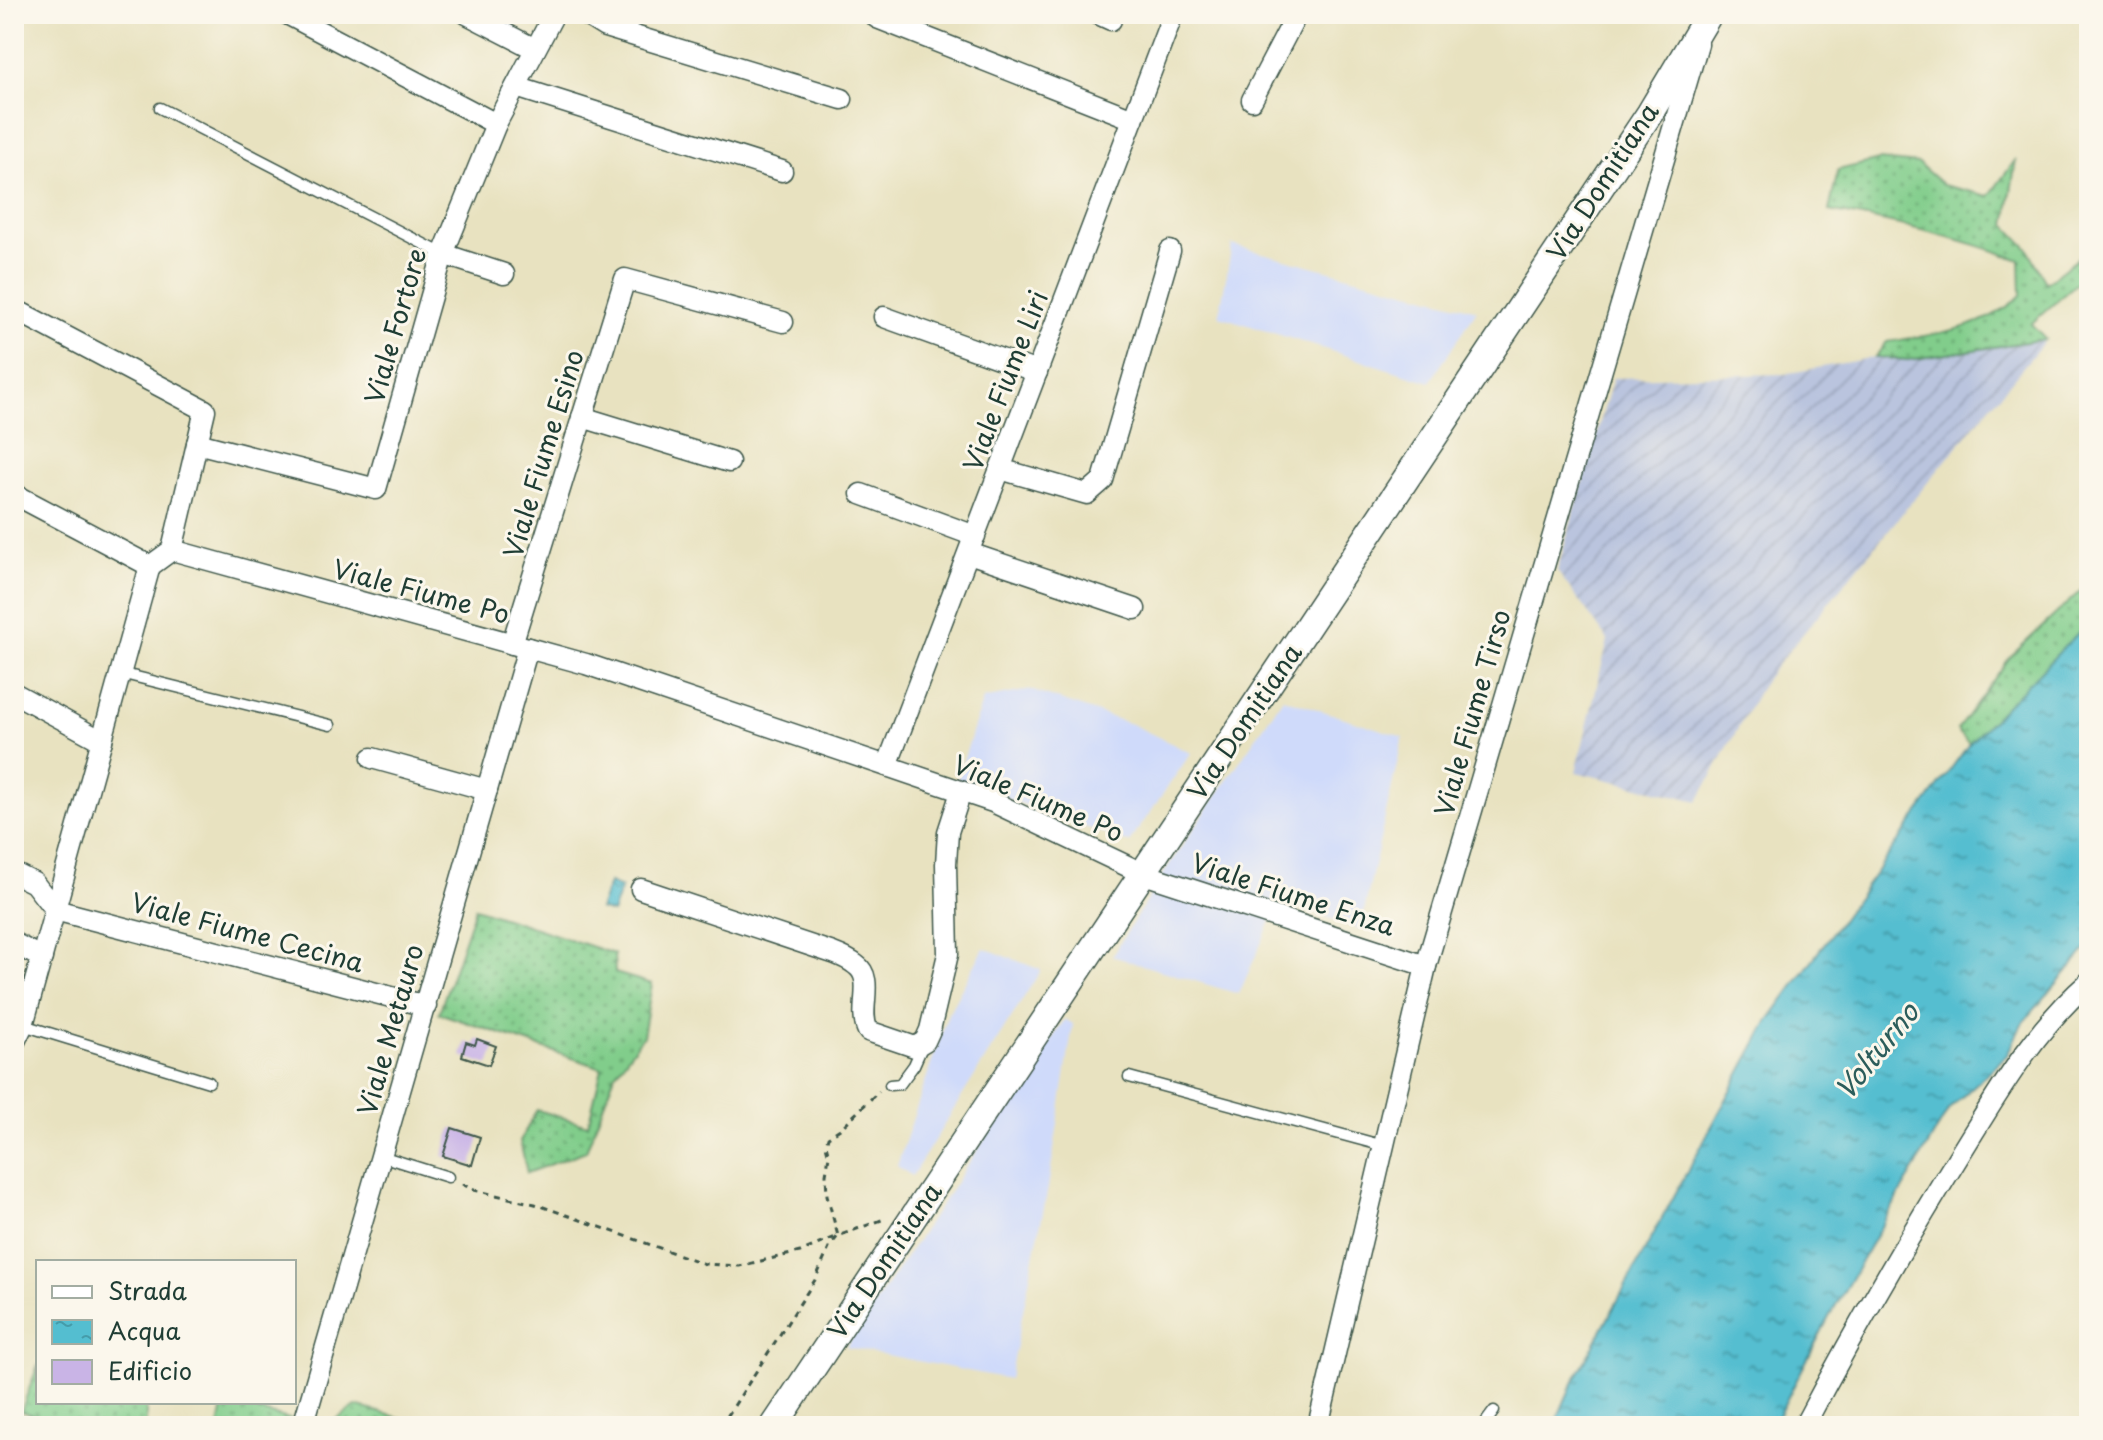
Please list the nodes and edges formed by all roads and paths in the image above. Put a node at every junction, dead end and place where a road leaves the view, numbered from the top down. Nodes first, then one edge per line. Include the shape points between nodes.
1 (287, 14) edge
2 (467, 14) edge
3 (554, 14) edge
4 (584, 14) edge
5 (1173, 14) edge
6 (1297, 14) edge
7 (877, 18) dead end
8 (1707, 18) edge
9 (535, 49) junction
10 (516, 87) junction
11 (842, 99) dead end
12 (1252, 100) dead end
13 (160, 108) dead end
14 (1133, 119) junction
15 (496, 124) junction
16 (782, 171) dead end
17 (1170, 251) dead end
18 (443, 254) junction
19 (504, 274) dead end
20 (14, 309) edge
21 (884, 317) dead end
22 (783, 322) dead end
23 (1037, 372) junction
24 (582, 417) junction
25 (197, 443) junction
26 (729, 462) dead end
27 (1000, 469) junction
28 (14, 494) edge
29 (861, 494) dead end
30 (972, 544) junction
31 (172, 550) junction
32 (150, 566) junction
33 (1135, 609) dead end
34 (520, 646) junction
35 (120, 673) junction
36 (14, 693) edge
37 (330, 725) dead end
38 (102, 741) junction
39 (372, 758) dead end
40 (887, 766) junction
41 (487, 790) junction
42 (961, 792) junction
43 (14, 873) edge
44 (1144, 874) junction
45 (641, 889) dead end
46 (55, 910) junction
47 (14, 943) edge
48 (42, 958) junction
49 (1426, 966) junction
50 (2089, 982) edge
51 (426, 1006) junction
52 (18, 1034) edge
53 (925, 1041) junction
54 (1129, 1077) dead end
55 (209, 1082) dead end
56 (890, 1085) joint
57 (1384, 1146) junction
58 (381, 1156) junction
59 (448, 1177) joint
60 (916, 1215) junction
61 (838, 1236) junction
62 (1494, 1411) dead end
63 (303, 1426) edge
64 (721, 1426) edge
65 (774, 1426) edge
66 (1318, 1426) edge
67 (1483, 1426) edge
68 (1804, 1426) edge

1 - 15 street
2 - 9 street
3 - 9 street, Viale Fortore
4 - 11 street via 605,27
5 - 14 street, Viale Fiume Liri
6 - 12 street
7 - 14 street
8 - 44 street, Via Domitiana via 1650,113
8 - 49 street, Viale Fiume Tirso
9 - 10 street, Viale Fortore
10 - 15 street, Viale Fortore
10 - 16 street
13 - 18 lane
14 - 23 street, Viale Fiume Liri
15 - 18 street, Viale Fortore
17 - 27 street via 1103,480 1087,494
18 - 19 street
18 - 25 street, Viale Fortore via 376,489
20 - 25 street via 205,410
21 - 23 street
22 - 24 street, Viale Fiume Esino via 625,279
23 - 27 street, Viale Fiume Liri
24 - 26 street
24 - 34 street, Viale Fiume Esino
25 - 31 street
27 - 30 street, Viale Fiume Liri
28 - 32 street
29 - 30 street
30 - 33 street
30 - 40 street, Viale Fiume Liri
31 - 32 street
31 - 34 street, Viale Fiume Po
32 - 35 street
34 - 40 street, Viale Fiume Po
34 - 41 street, Viale Metauro
35 - 37 lane
35 - 38 street
36 - 38 street
38 - 46 street
39 - 41 street
40 - 42 street, Viale Fiume Po
41 - 51 street, Viale Metauro
42 - 44 street, Viale Fiume Po
42 - 53 street via 948,832 948,954
43 - 46 street via 34,883
44 - 49 street, Viale Fiume Enza
44 - 60 street, Via Domitiana
45 - 53 street via 859,966 866,983 863,1021 868,1031 915,1047
46 - 48 street
46 - 51 street, Viale Fiume Cecina
47 - 48 street
48 - 52 street
49 - 57 street, Viale Fiume Tirso
50 - 68 street via 2016,1064 1920,1217
51 - 58 street, Viale Metauro
52 - 55 lane
53 - 56 lane via 900,1084
54 - 57 lane
56 - 61 path via 828,1137 827,1195
57 - 66 street, Viale Fiume Tirso
58 - 59 lane
58 - 63 street, Viale Metauro
59 - 61 path via 705,1264 763,1261
60 - 61 path via 888,1217
60 - 65 street, Via Domitiana
61 - 64 path
62 - 67 lane

